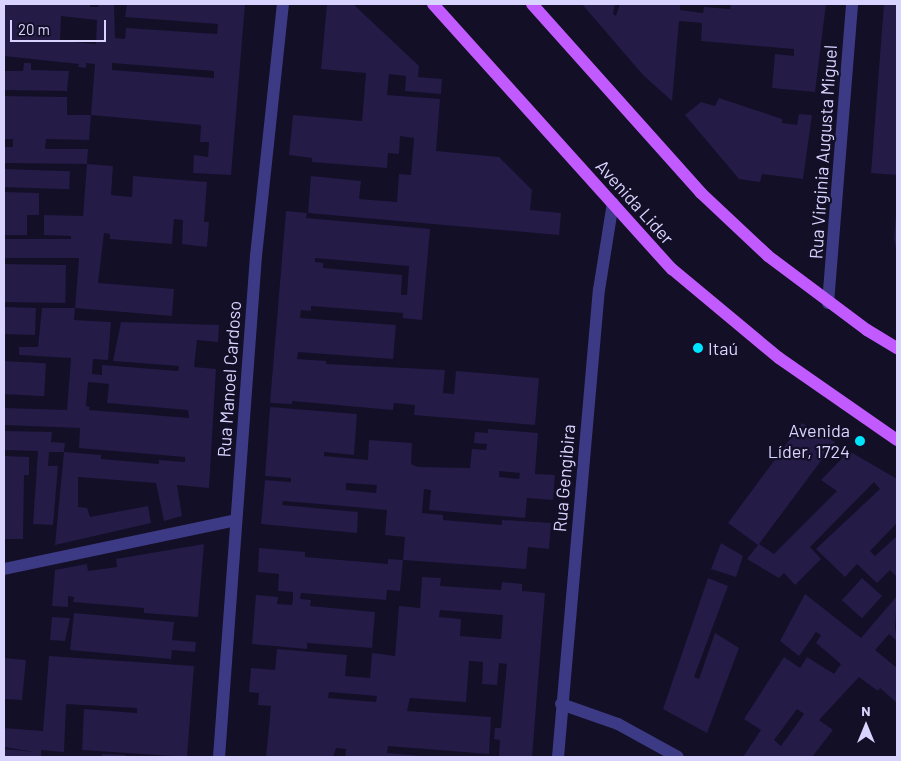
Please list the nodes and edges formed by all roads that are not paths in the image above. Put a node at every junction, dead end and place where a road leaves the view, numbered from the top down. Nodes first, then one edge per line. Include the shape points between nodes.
1 (283, 4) edge
2 (433, 4) edge
3 (532, 4) edge
4 (852, 4) edge
5 (612, 204) junction
6 (828, 303) junction
7 (897, 348) edge
8 (897, 440) edge
9 (236, 520) junction
10 (4, 569) edge
11 (561, 704) junction
12 (219, 757) edge
13 (558, 757) edge
14 (678, 757) edge

1 - 9 street, Rua Manoel Cardoso via 256,256
2 - 5 main road, Avenida Lider
3 - 6 main road via 702,193 768,256
4 - 6 street, Rua Virginia Augusta Miguel
5 - 8 main road, Avenida Lider via 672,269 779,358
5 - 11 street, Rua Gengibira via 599,290
6 - 7 main road
9 - 10 street
9 - 12 street, Rua Manoel Cardoso
11 - 13 street, Rua Gengibira
11 - 14 street via 618,724

